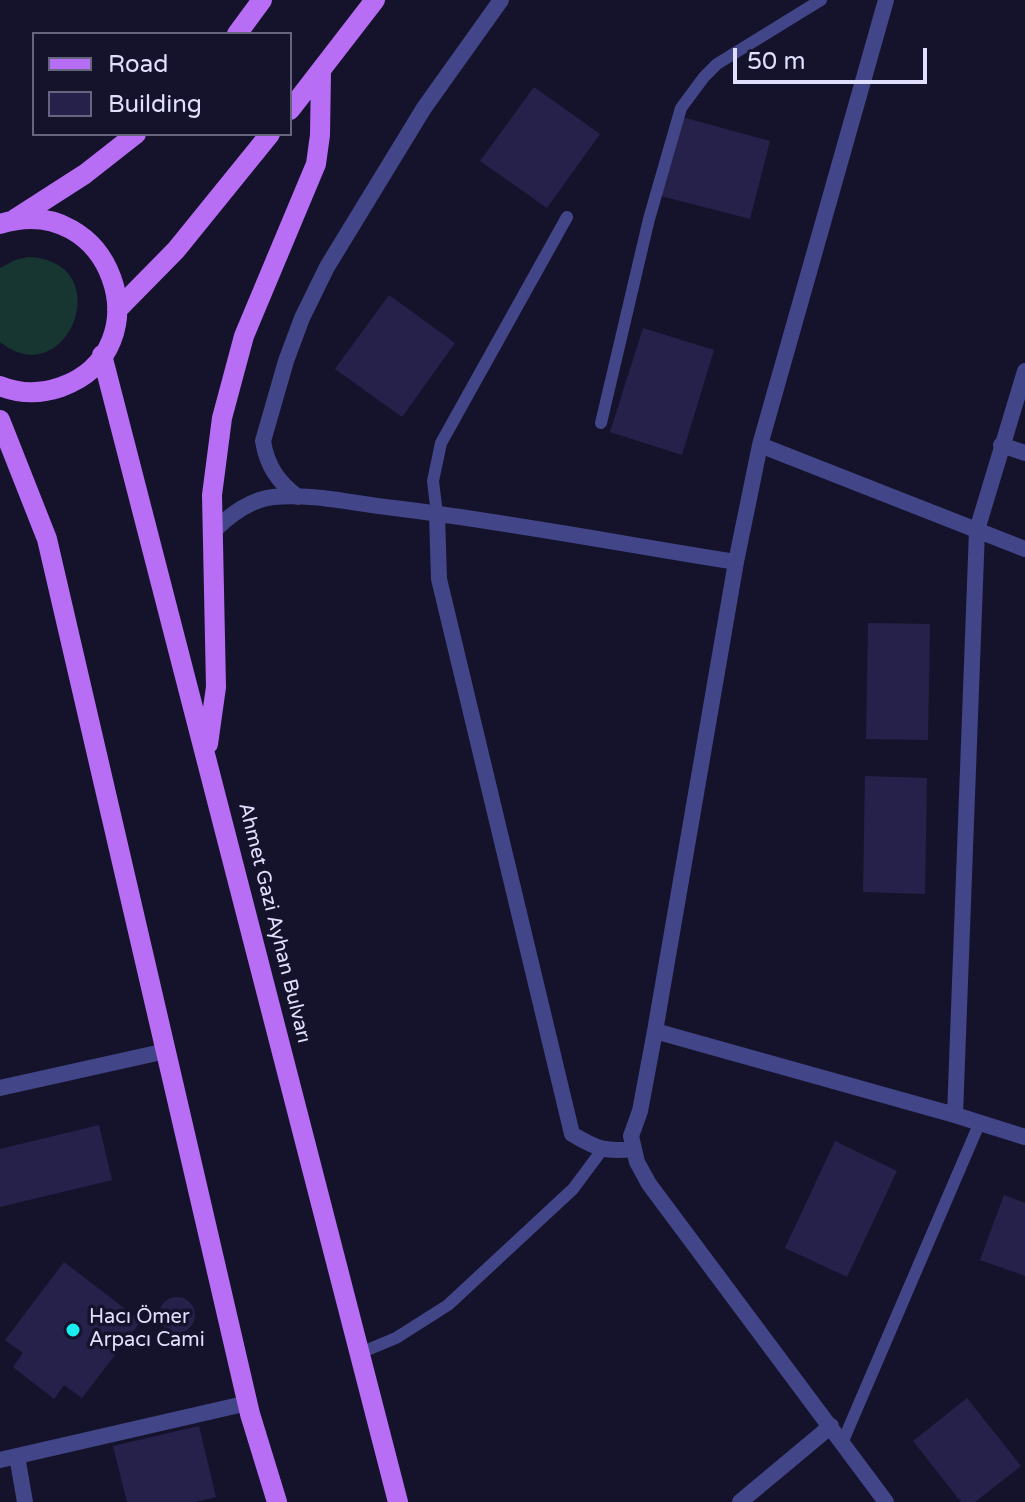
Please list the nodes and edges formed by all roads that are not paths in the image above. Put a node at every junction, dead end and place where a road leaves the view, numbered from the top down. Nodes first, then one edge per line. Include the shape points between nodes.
1 (262, 0) edge
2 (375, 0) edge
3 (501, 0) edge
4 (821, 0) edge
5 (886, 0) edge
6 (238, 32) edge
7 (321, 72) junction
8 (292, 108) edge
9 (133, 136) edge
10 (268, 136) edge
11 (567, 217) dead end
12 (7, 222) edge
13 (117, 310) junction
14 (102, 355) junction
15 (1025, 371) edge
16 (0, 386) edge
17 (0, 420) edge
18 (601, 423) dead end
19 (760, 445) junction
20 (1001, 445) junction
21 (1025, 453) edge
22 (298, 497) junction
23 (437, 514) junction
24 (977, 530) junction
25 (211, 534) junction
26 (1025, 549) edge
27 (736, 562) junction
28 (207, 756) junction
29 (655, 1031) junction
30 (166, 1051) junction
31 (0, 1088) edge
32 (955, 1115) junction
33 (980, 1122) junction
34 (1025, 1137) edge
35 (634, 1149) junction
36 (602, 1150) junction
37 (360, 1353) junction
38 (248, 1403) junction
39 (831, 1426) junction
40 (843, 1441) junction
41 (8, 1458) edge
42 (25, 1502) edge
43 (277, 1502) edge
44 (398, 1502) edge
45 (740, 1502) edge
46 (886, 1502) edge

1 - 6 main road
2 - 7 main road
3 - 22 street via 424,108 327,267 302,318 263,441 275,475
4 - 18 lane via 724,58 681,108
5 - 19 street
7 - 8 main road
7 - 25 main road via 316,164 231,377 216,456
9 - 12 main road via 85,174
10 - 13 main road via 176,250
11 - 23 lane via 441,443 433,481
12 - 13 main road via 50,221 92,244 111,274
13 - 14 main road
14 - 16 main road via 76,380 53,389 29,392
14 - 28 main road, Ahmet Gazi Ayhan Bulvarı
15 - 20 street
17 - 30 main road via 47,539
19 - 24 street
19 - 27 street
20 - 21 street
20 - 24 street
22 - 23 street
22 - 25 street via 254,502
23 - 27 street
23 - 36 street via 439,579 572,1134
24 - 26 street
24 - 32 street
25 - 28 main road via 216,687
27 - 29 street
28 - 37 main road, Ahmet Gazi Ayhan Bulvarı
29 - 32 street
29 - 35 street via 631,1136
30 - 31 street
30 - 38 main road
32 - 33 street
33 - 34 street
33 - 40 lane
35 - 36 street
35 - 39 street via 649,1184
36 - 37 lane via 573,1189 448,1305 396,1338
37 - 44 main road, Ahmet Gazi Ayhan Bulvarı
38 - 41 street
38 - 43 main road
39 - 40 street
39 - 45 street
40 - 46 street
41 - 42 street

